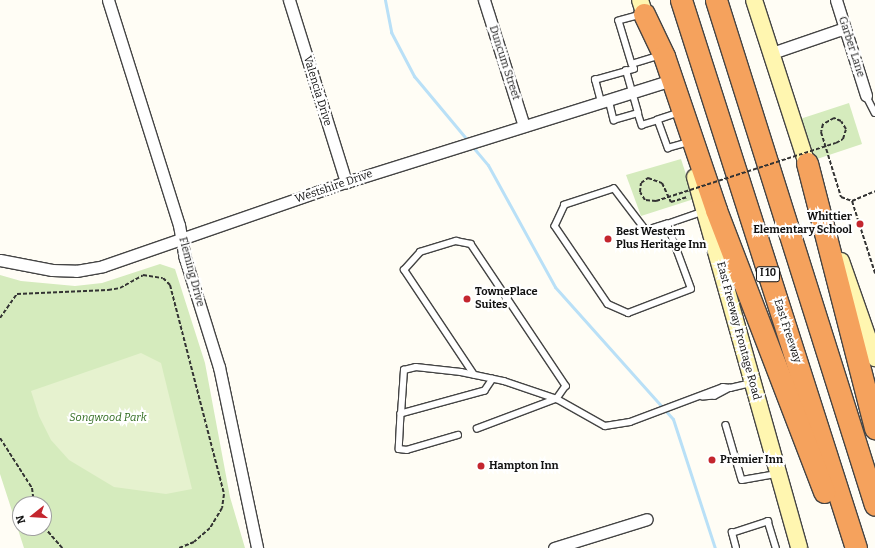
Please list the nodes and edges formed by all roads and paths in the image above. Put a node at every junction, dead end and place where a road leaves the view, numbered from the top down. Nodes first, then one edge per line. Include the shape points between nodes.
1 (108, 0) edge
2 (289, 0) edge
3 (484, 0) edge
4 (681, 0) edge
5 (716, 0) edge
6 (754, 0) edge
7 (836, 0) edge
8 (642, 7) edge
9 (845, 28) junction
10 (772, 53) junction
11 (658, 56) junction
12 (632, 64) junction
13 (626, 71) junction
14 (666, 82) junction
15 (632, 93) junction
16 (866, 95) joint
17 (605, 101) junction
18 (638, 113) junction
19 (875, 113) edge
20 (676, 114) junction
21 (658, 120) junction
22 (524, 126) junction
23 (686, 143) junction
24 (807, 163) junction
25 (346, 182) junction
26 (875, 191) edge
27 (699, 192) junction
28 (852, 201) junction
29 (704, 211) junction
30 (667, 224) junction
31 (182, 240) junction
32 (0, 260) edge
33 (875, 273) edge
34 (0, 318) edge
35 (874, 354) edge
36 (474, 375) junction
37 (493, 379) junction
38 (752, 382) junction
39 (556, 399) junction
40 (401, 414) junction
41 (726, 425) dead end
42 (875, 428) edge
43 (477, 429) dead end
44 (458, 435) dead end
45 (0, 438) edge
46 (777, 474) junction
47 (33, 496) edge
48 (875, 505) edge
49 (647, 519) dead end
50 (52, 536) edge
51 (562, 547) edge
52 (62, 548) edge
53 (180, 548) edge
54 (257, 548) edge
55 (736, 548) edge
56 (774, 548) edge
57 (798, 548) edge
58 (846, 548) edge
59 (856, 548) edge

1 - 31 street, Fleming Drive
2 - 25 street, Valencia Drive
3 - 22 street, Duncum Street
4 - 59 highway, East Freeway / I 10
5 - 48 highway
6 - 10 main road
7 - 9 street, Garber Lane
8 - 11 main road, East Freeway Frontage Road
8 - 12 lane via 619,21
8 - 58 highway via 664,56 716,210
9 - 10 street
9 - 16 street, Garber Lane
10 - 24 main road
11 - 12 lane
11 - 14 main road, East Freeway Frontage Road
12 - 13 lane via 634,68
13 - 15 lane
13 - 17 lane via 595,80
14 - 15 street, Westshire Drive
14 - 20 main road, East Freeway Frontage Road
15 - 17 street, Westshire Drive
15 - 18 lane
16 - 19 lane
17 - 18 lane via 614,120
17 - 22 street, Westshire Drive
18 - 21 lane via 642,125
20 - 21 lane
20 - 23 main road, East Freeway Frontage Road
21 - 23 lane via 668,148
22 - 25 street, Westshire Drive
23 - 27 main road, East Freeway Frontage Road
24 - 35 main road
24 - 42 highway
25 - 31 street, Westshire Drive
26 - 28 path
27 - 28 path, bridge via 668,201 667,196 664,185 659,179 648,178 642,182 640,192 645,200 654,202 664,199 671,196 754,170 761,167 791,158 813,150 821,148 828,146 840,141 846,129 838,119 830,119 821,128 823,138 825,144 827,150 841,196
27 - 29 main road, East Freeway Frontage Road
28 - 33 path
29 - 30 lane
29 - 38 main road, East Freeway Frontage Road
30 - 30 lane via 691,289 628,312 608,304 555,226 565,205 614,190 646,231
31 - 32 street, Westshire Drive via 103,266 76,271 21,266
31 - 54 street, Fleming Drive via 219,367
34 - 53 path via 17,294 108,290 120,288 143,275 163,278 170,285 224,494 210,528 194,542
36 - 37 lane
36 - 39 lane via 404,270 420,252 456,241 471,244 558,370 566,386
36 - 40 lane via 416,367 404,370
37 - 39 lane
37 - 40 lane via 485,391
38 - 39 lane via 730,388 720,395 703,396 642,418 605,426
38 - 46 main road, East Freeway Frontage Road
39 - 43 lane
40 - 44 lane via 399,449 407,450
41 - 46 lane via 742,480
45 - 47 path via 32,488
46 - 57 main road, East Freeway Frontage Road
49 - 51 street
50 - 52 path
55 - 56 lane via 732,533 768,521

